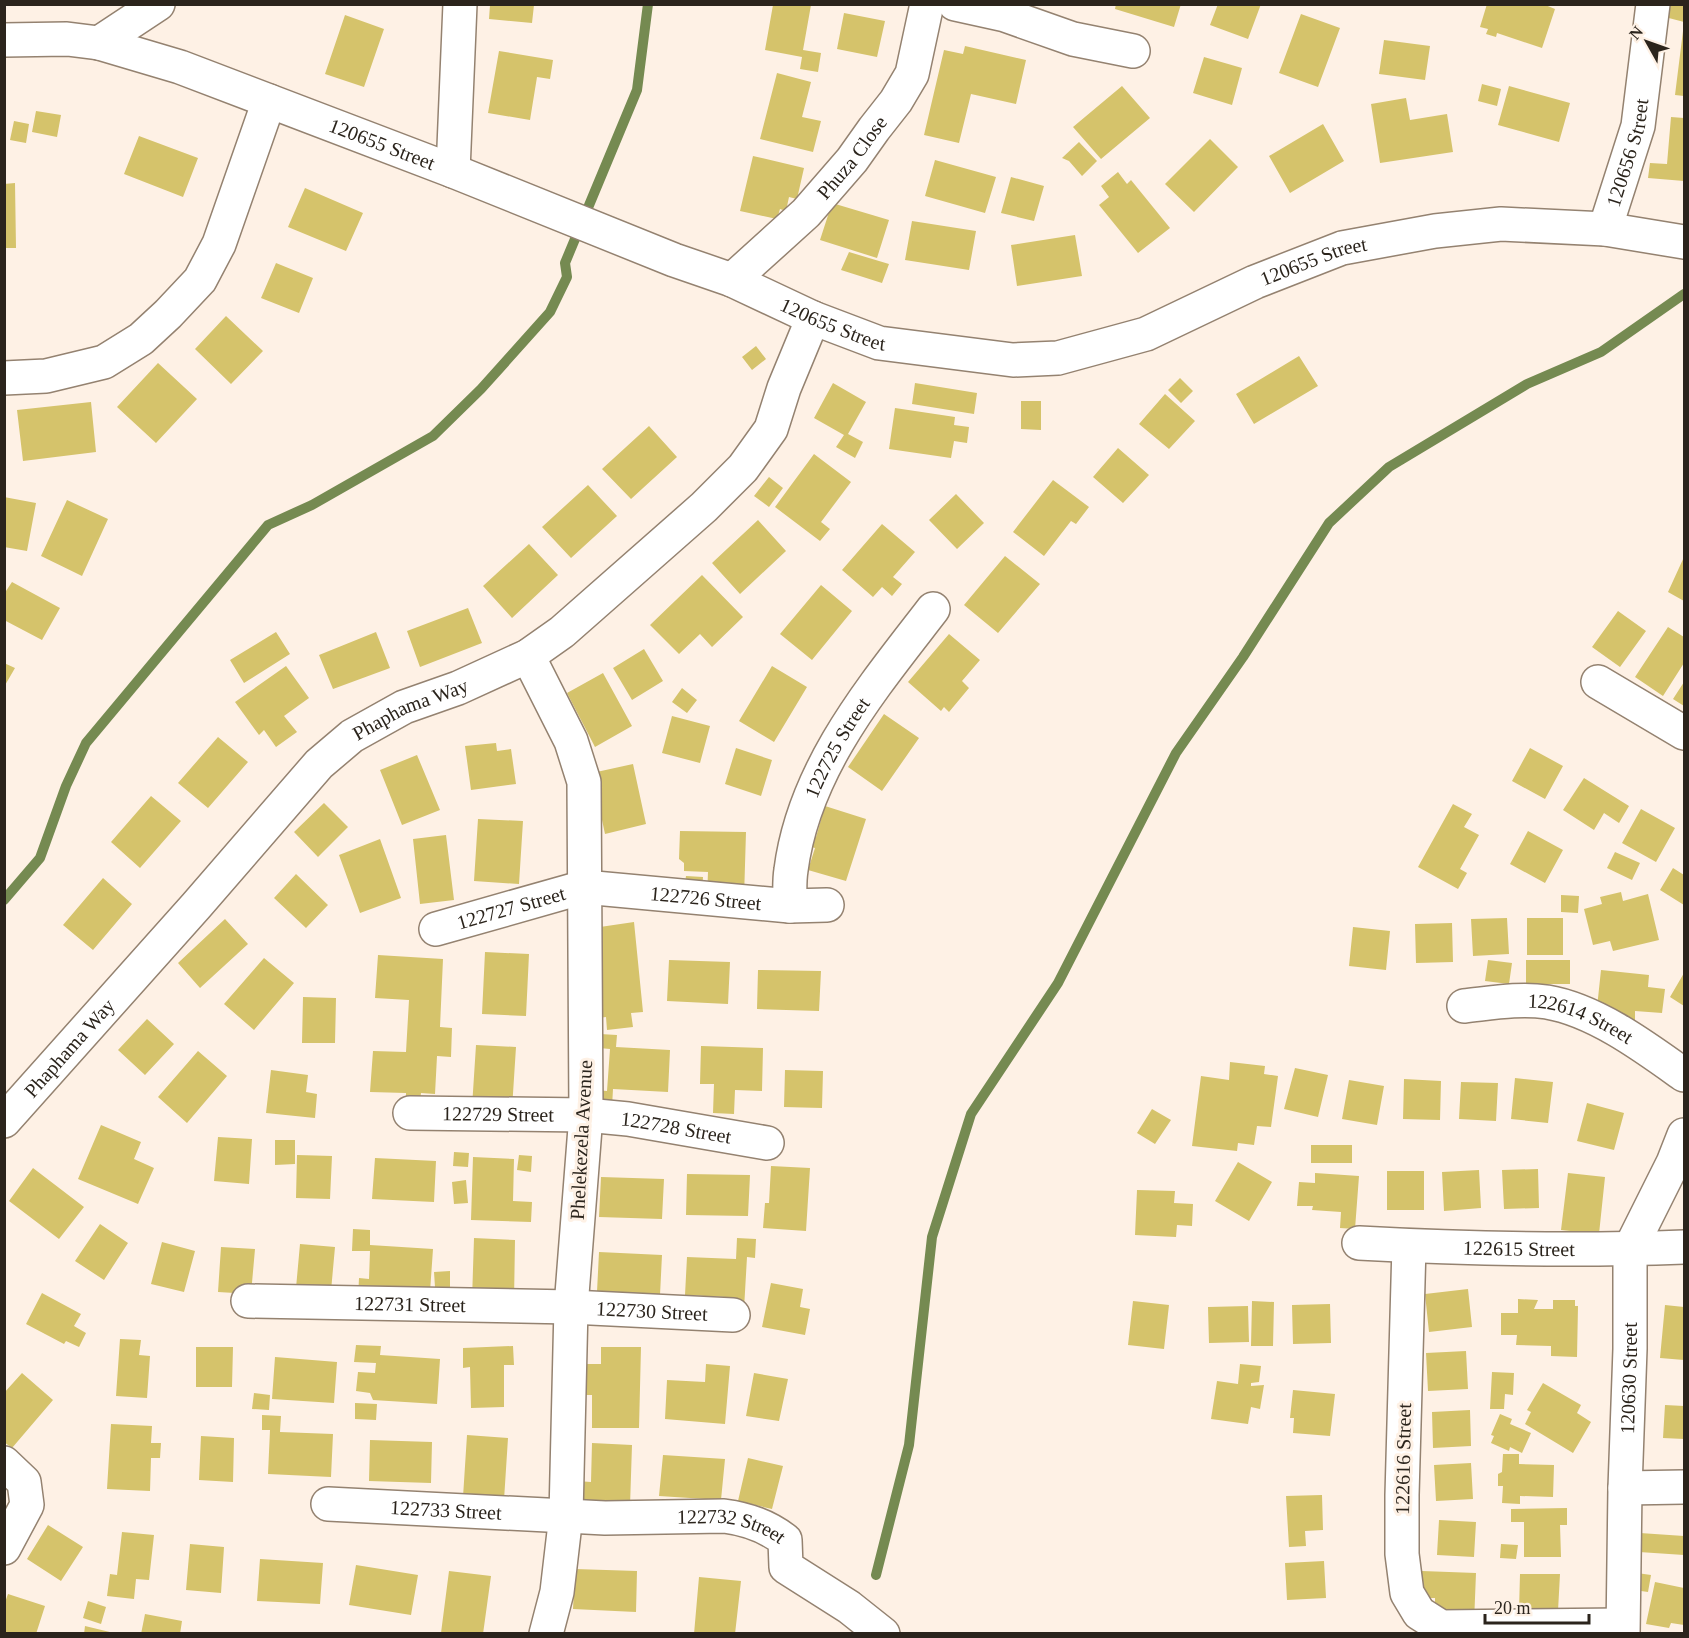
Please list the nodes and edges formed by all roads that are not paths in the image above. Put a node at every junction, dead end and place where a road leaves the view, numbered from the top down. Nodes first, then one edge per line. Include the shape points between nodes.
1 (158, 4) edge
2 (460, 4) edge
3 (927, 4) edge
4 (956, 4) edge
5 (1653, 4) edge
6 (4, 40) edge
7 (99, 43) junction
8 (1133, 51) dead end
9 (269, 101) junction
10 (453, 171) junction
11 (1605, 229) junction
12 (1684, 242) edge
13 (732, 280) junction
14 (813, 318) junction
15 (4, 378) edge
16 (933, 609) dead end
17 (528, 656) junction
18 (1598, 682) dead end
19 (1684, 733) edge
20 (584, 887) junction
21 (827, 905) dead end
22 (790, 906) junction
23 (436, 929) dead end
24 (1464, 1006) dead end
25 (1684, 1075) edge
26 (410, 1113) dead end
27 (586, 1115) junction
28 (4, 1121) edge
29 (1684, 1135) edge
30 (767, 1143) dead end
31 (1359, 1243) dead end
32 (1409, 1246) junction
33 (1684, 1247) edge
34 (1630, 1249) junction
35 (248, 1301) dead end
36 (571, 1307) junction
37 (733, 1315) dead end
38 (4, 1463) edge
39 (1684, 1487) edge
40 (1625, 1488) junction
41 (328, 1504) dead end
42 (566, 1515) junction
43 (4, 1548) edge
44 (1623, 1629) edge
45 (546, 1634) edge
46 (883, 1634) edge

1 - 7 street
2 - 10 street
3 - 13 street, Phuza Close via 912,74 896,101 806,213
4 - 8 street via 1005,15 1073,39
5 - 11 street, 120656 Street via 1638,126
6 - 7 street, 120655 Street
7 - 9 street, 120655 Street via 180,67
9 - 10 street, 120655 Street
9 - 15 street via 219,244 200,280 168,314 141,339 104,362 46,376
10 - 13 street, 120655 Street
11 - 12 street, 120655 Street
11 - 14 street, 120655 Street via 1502,224 1435,231 1342,248 1255,282 1146,334 1058,358 1013,360 879,343
13 - 14 street, 120655 Street
14 - 17 street, Phaphama Way via 771,429 743,468 562,633
16 - 22 street, 122725 Street via 874,685 822,768 804,811 790,870
17 - 20 street, Phelekezela Avenue via 571,741 584,782
17 - 28 street, Phaphama Way via 404,707 352,736 319,764
18 - 19 street
20 - 22 street, 122726 Street
20 - 23 street, 122727 Street
20 - 27 street, Phelekezela Avenue
21 - 22 street, 122726 Street
24 - 25 street, 122614 Street via 1547,1002 1575,1010 1600,1021
26 - 27 street, 122729 Street
27 - 30 street, 122728 Street
27 - 36 street, Phelekezela Avenue
29 - 34 street, 120630 Street
31 - 32 street, 122615 Street
32 - 34 street, 122615 Street
32 - 44 street, 122616 Street via 1402,1495 1402,1554 1407,1593 1419,1613 1441,1627
33 - 34 street, 122615 Street
34 - 40 street, 120630 Street
35 - 36 street, 122731 Street
36 - 37 street, 122730 Street
36 - 42 street, Phelekezela Avenue
38 - 43 street via 24,1482 27,1505
39 - 40 street
40 - 44 street, 120630 Street
41 - 42 street, 122733 Street
42 - 45 street, Phelekezela Avenue via 557,1592
42 - 46 street, 122732 Street via 724,1516 759,1524 785,1540 786,1567

